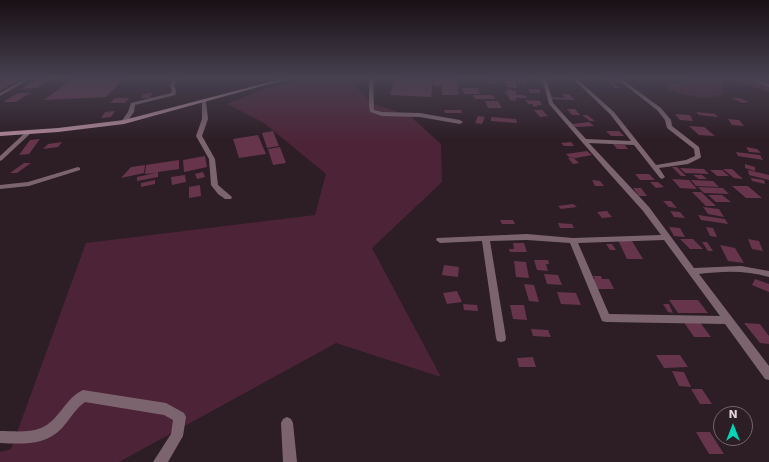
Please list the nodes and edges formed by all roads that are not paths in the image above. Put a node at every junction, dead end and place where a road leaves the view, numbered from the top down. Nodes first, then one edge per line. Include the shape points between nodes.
1 (151, 100) edge
2 (209, 100) edge
3 (372, 100) edge
4 (550, 100) edge
5 (597, 100) edge
6 (647, 100) edge
7 (204, 101) junction
8 (124, 122) junction
9 (460, 122) dead end
10 (29, 132) junction
11 (0, 134) edge
12 (584, 141) junction
13 (634, 142) junction
14 (0, 159) edge
15 (654, 167) junction
16 (78, 169) dead end
17 (662, 177) dead end
18 (0, 187) edge
19 (228, 197) dead end
20 (667, 237) junction
21 (486, 239) junction
22 (440, 240) dead end
23 (573, 241) junction
24 (692, 271) junction
25 (769, 274) edge
26 (728, 320) junction
27 (501, 338) dead end
28 (769, 375) edge
29 (287, 423) dead end
30 (0, 437) edge
31 (160, 462) edge
32 (290, 462) edge

1 - 8 street via 133,104
2 - 7 main road
3 - 9 street via 372,111 382,114 420,115
4 - 12 street
5 - 13 street via 612,113
6 - 15 street via 659,109 668,120 669,127 697,148 698,157 688,162
7 - 8 main road
7 - 19 street via 205,119 199,136 212,159 214,186 217,191
8 - 10 main road
10 - 11 main road
10 - 14 street
12 - 13 street
12 - 20 street via 615,178 646,209
13 - 15 street
15 - 17 street
16 - 18 street via 29,184
20 - 23 street
20 - 24 street
21 - 22 street
21 - 23 street via 527,237
21 - 27 street
23 - 26 street via 606,318
24 - 25 street via 734,269
24 - 26 street
26 - 28 street
29 - 32 street
30 - 31 street via 34,436 48,431 83,396 166,408 180,417 177,436

